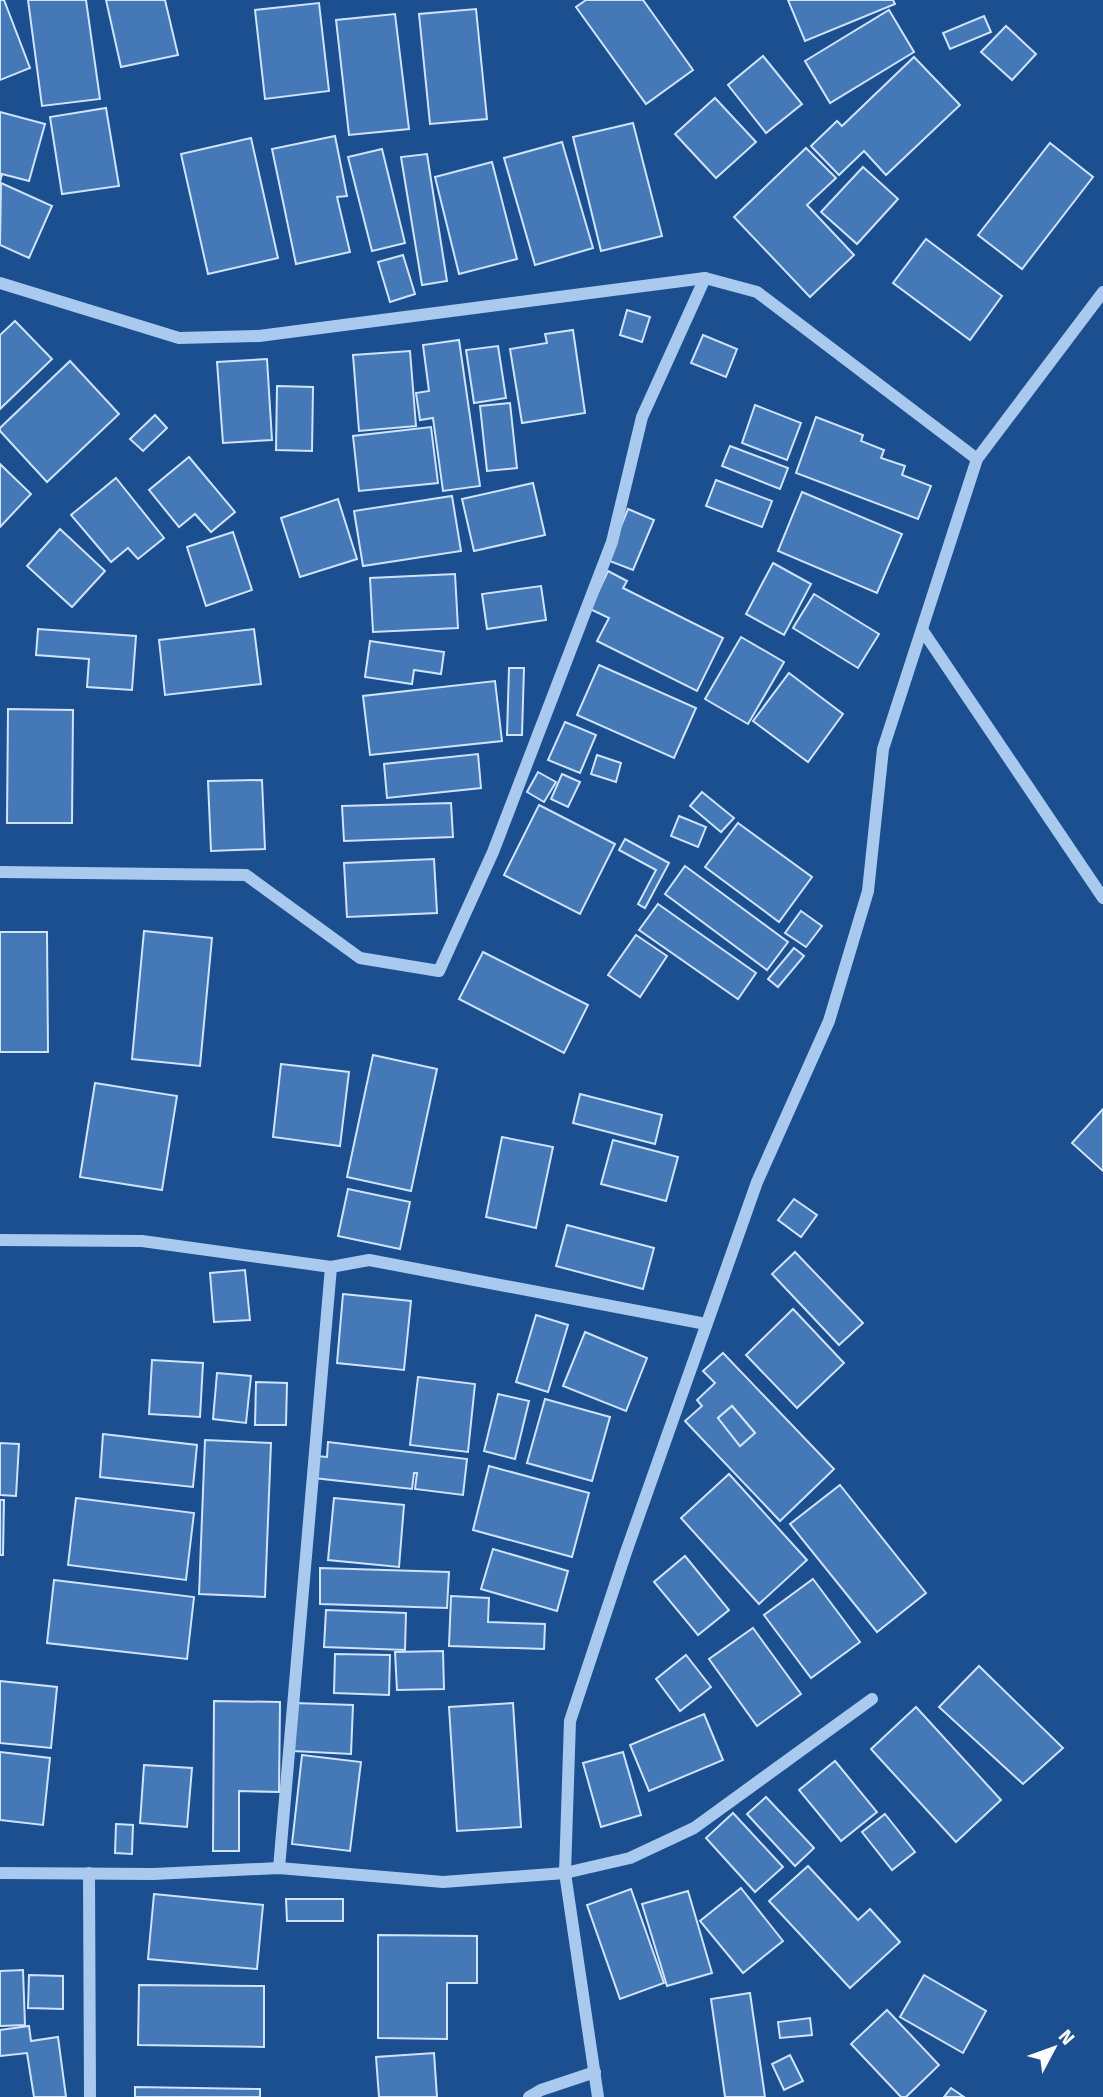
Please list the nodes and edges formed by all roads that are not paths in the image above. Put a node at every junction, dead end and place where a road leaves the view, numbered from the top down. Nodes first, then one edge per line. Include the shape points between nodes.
1 (705, 278) junction
2 (0, 283) edge
3 (1103, 292) edge
4 (978, 459) junction
5 (922, 631) junction
6 (0, 872) edge
7 (1103, 898) edge
8 (0, 1240) edge
9 (331, 1267) junction
10 (706, 1324) junction
11 (872, 1699) dead end
12 (279, 1868) junction
13 (0, 1873) edge
14 (89, 1873) junction
15 (565, 1873) junction
16 (595, 2072) junction
17 (90, 2097) edge
18 (529, 2097) edge
19 (598, 2097) edge

1 - 2 street via 259,336 179,338
1 - 4 street via 757,292
1 - 6 street via 642,417 612,542 493,852 439,971 360,958 246,875
3 - 4 street
4 - 5 street
5 - 7 street
5 - 10 street via 883,750 868,891 829,1021 757,1182
8 - 9 street via 142,1241
9 - 10 street via 369,1260
9 - 12 street
10 - 15 street via 570,1721
11 - 15 street via 694,1828 630,1857
12 - 14 street
12 - 15 street via 443,1882
13 - 14 street
14 - 17 street
15 - 16 street
16 - 18 street
16 - 19 street

